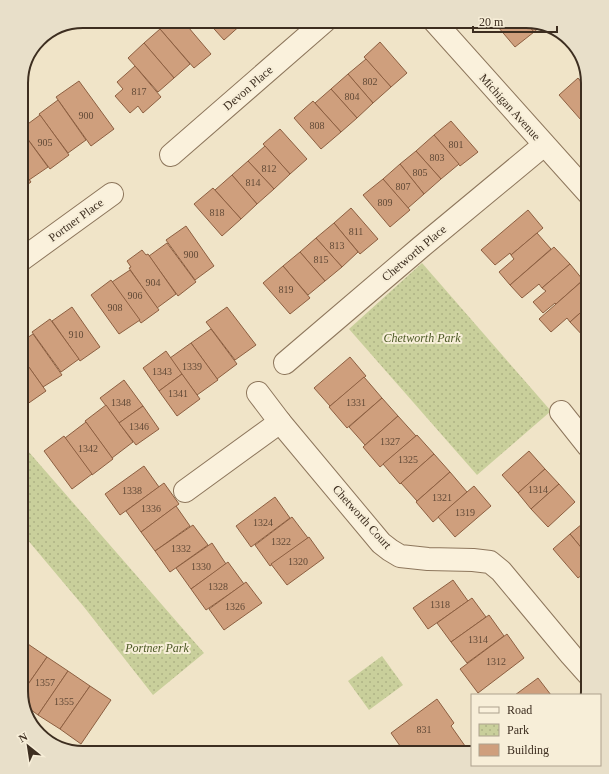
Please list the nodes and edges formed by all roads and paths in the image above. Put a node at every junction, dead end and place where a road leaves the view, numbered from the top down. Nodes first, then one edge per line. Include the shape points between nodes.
1 (317, 28) edge
2 (440, 28) edge
3 (544, 145) junction
4 (171, 155) dead end
5 (581, 185) edge
6 (112, 194) dead end
7 (28, 255) edge
8 (285, 363) dead end
9 (258, 393) dead end
10 (560, 412) dead end
11 (280, 422) junction
12 (581, 438) edge
13 (185, 491) dead end
14 (581, 666) edge

1 - 4 street, Devon Place
2 - 3 street, Michigan Avenue
3 - 5 street, Michigan Avenue
3 - 8 street, Chetworth Place
6 - 7 street, Portner Place
9 - 11 street, Chetworth Court
10 - 12 street
11 - 13 street
11 - 14 street, Chetworth Court via 376,537 390,550 400,556 490,562 501,571

